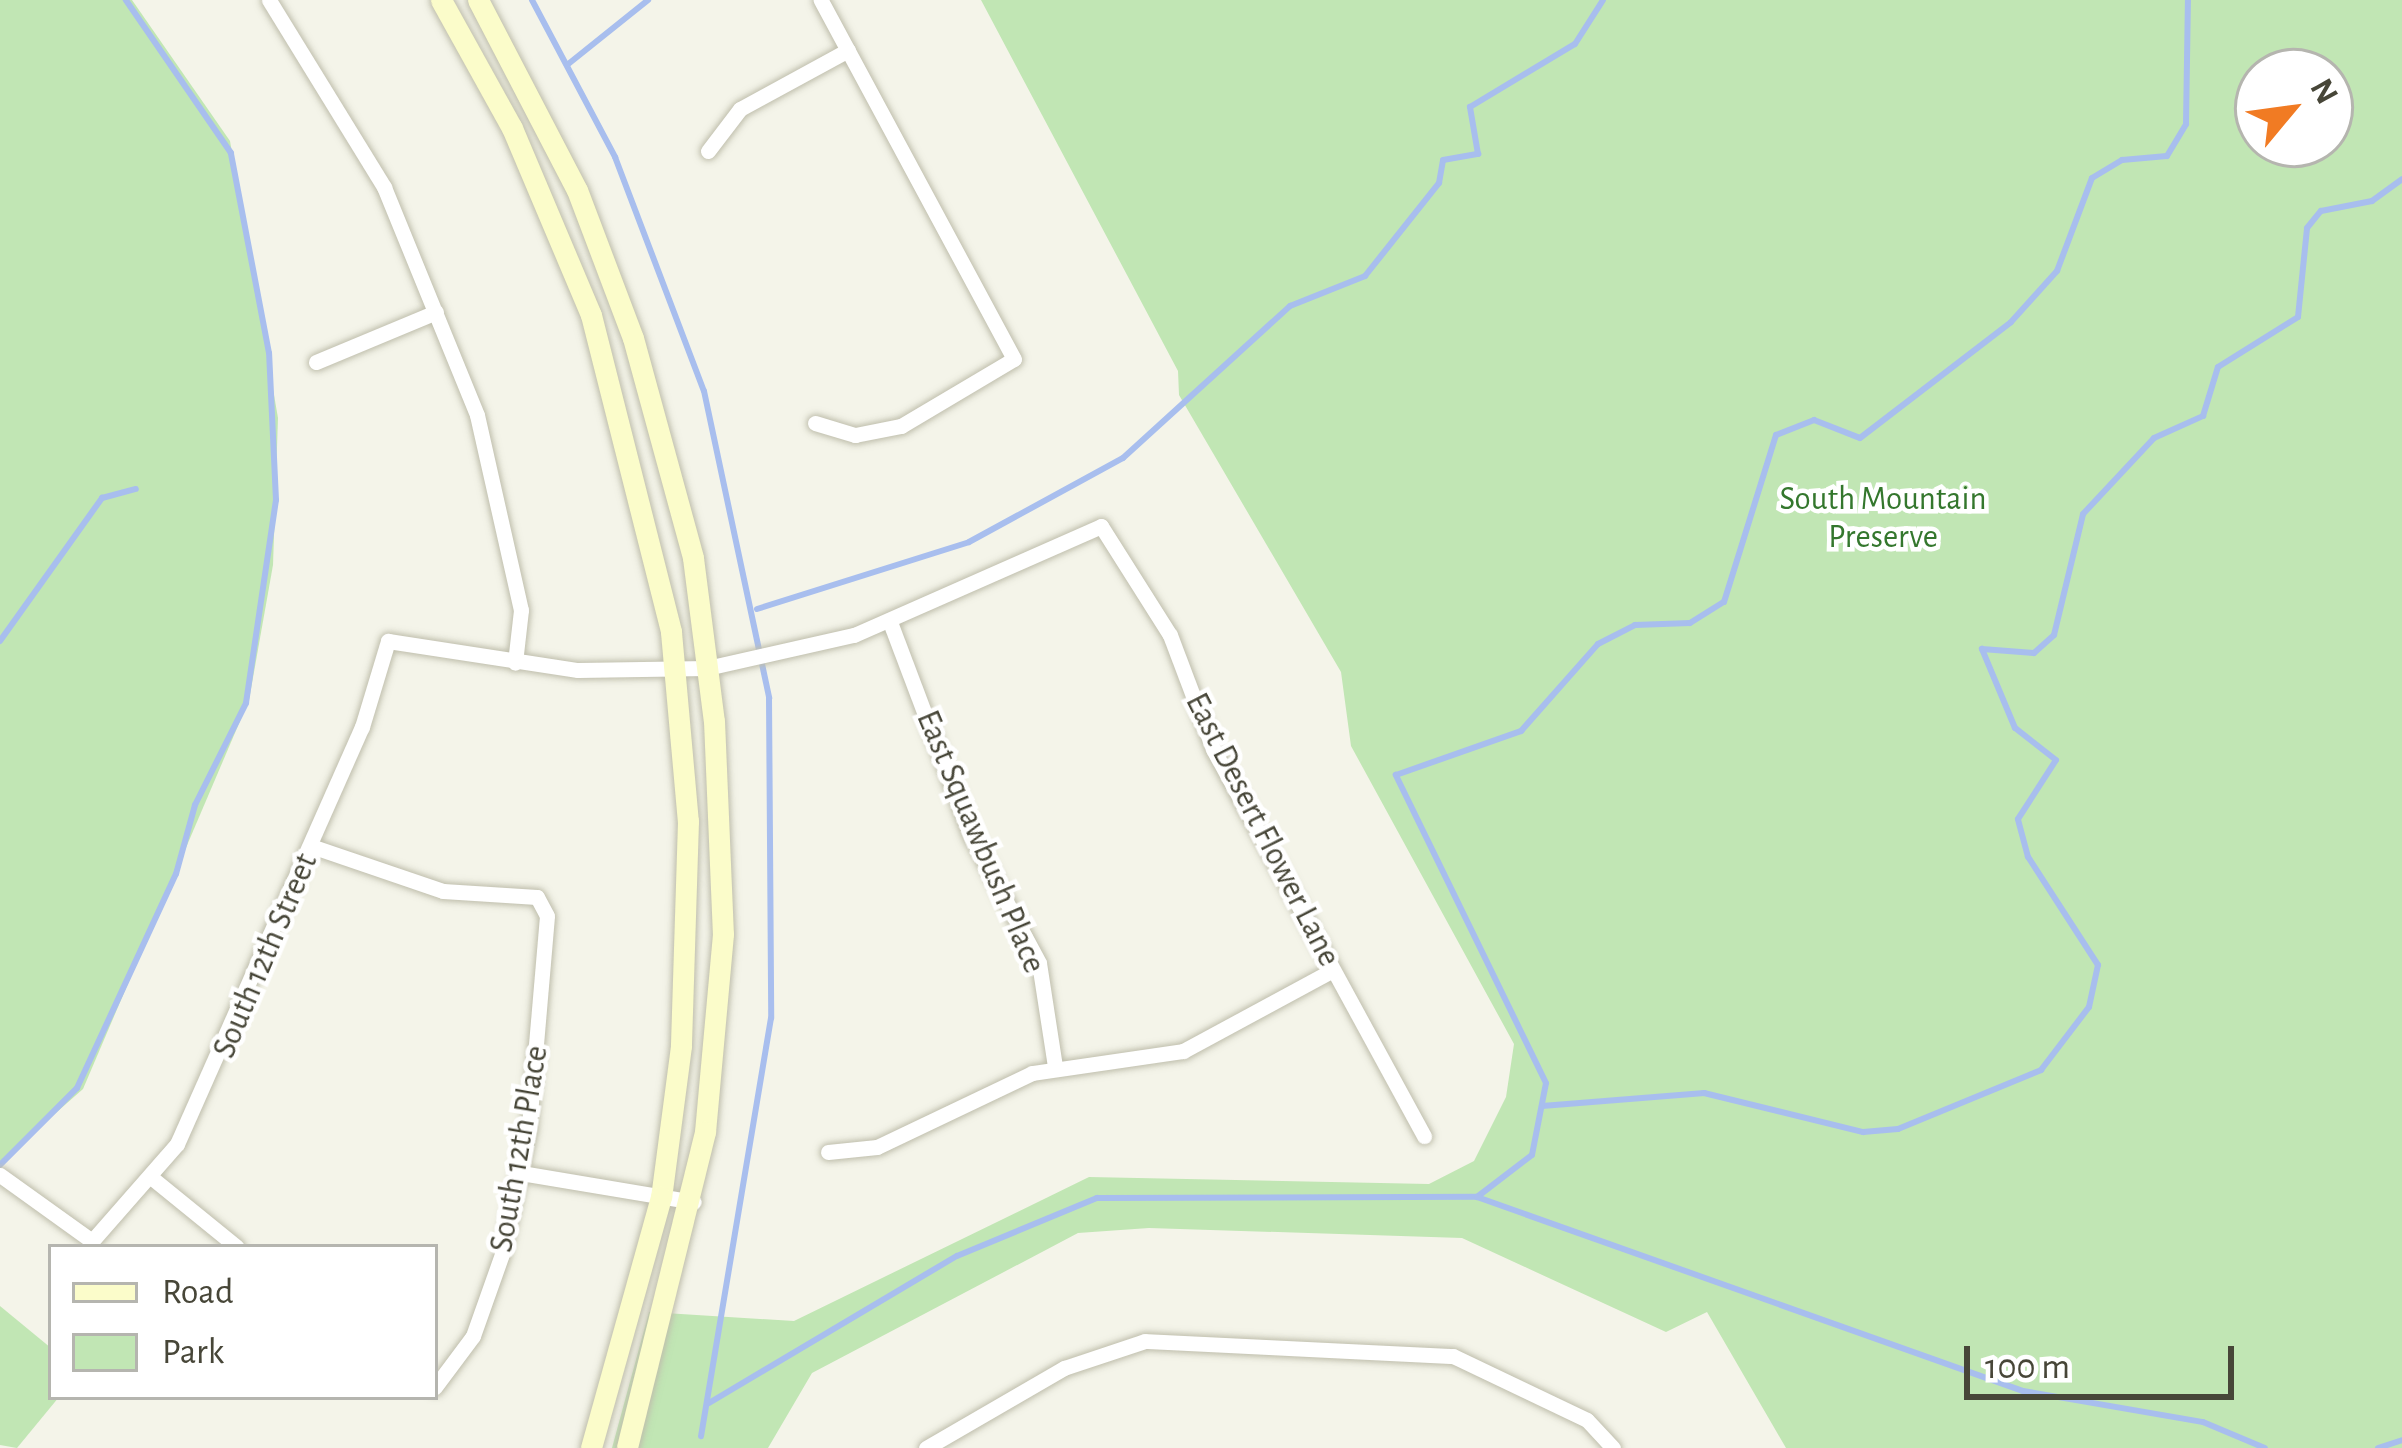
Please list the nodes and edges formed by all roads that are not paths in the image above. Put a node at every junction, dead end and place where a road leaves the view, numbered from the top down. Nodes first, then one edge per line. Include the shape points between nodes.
1 (269, 0) edge
2 (440, 0) edge
3 (478, 0) edge
4 (821, 0) edge
5 (848, 50) junction
6 (708, 152) dead end
7 (436, 312) junction
8 (633, 338) junction
9 (602, 346) junction
10 (316, 362) dead end
11 (814, 423) dead end
12 (890, 622) junction
13 (515, 662) junction
14 (707, 668) junction
15 (675, 670) junction
16 (311, 846) junction
17 (1333, 970) junction
18 (1054, 1066) junction
19 (1424, 1136) dead end
20 (828, 1152) dead end
21 (521, 1173) junction
22 (0, 1174) edge
23 (152, 1178) junction
24 (661, 1197) junction
25 (694, 1202) junction
26 (233, 1244) edge
27 (438, 1382) edge
28 (927, 1446) edge
29 (591, 1448) edge
30 (627, 1448) edge
31 (1612, 1448) edge

1 - 7 street via 384,187
2 - 9 street via 512,128
3 - 8 street via 577,190
4 - 5 street
5 - 6 street via 740,109
5 - 11 street via 1014,359 902,426 855,435
7 - 10 street
7 - 13 street via 495,484 521,610
8 - 9 street
8 - 14 street via 688,538
9 - 15 street via 639,471
12 - 14 street
12 - 17 street, East Desert Flower Lane via 1101,526 1169,635 1213,749
12 - 18 street, East Squawbush Place via 971,836 1039,963
13 - 15 street
13 - 16 street, South 12th Street via 388,641
14 - 15 street
14 - 25 street via 723,934
15 - 24 street via 688,941
16 - 21 street, South 12th Place via 443,891 537,897 546,940
16 - 23 street, South 12th Street via 211,1087
17 - 18 street via 1183,1051
17 - 19 street, East Desert Flower Lane
18 - 20 street via 877,1148
21 - 24 street
21 - 27 street, South 12th Place via 492,1292
22 - 23 street, South 12th Street via 92,1241
23 - 26 street
24 - 25 street
24 - 29 street
25 - 30 street
28 - 31 street via 1064,1368 1145,1342 1453,1355 1587,1420

